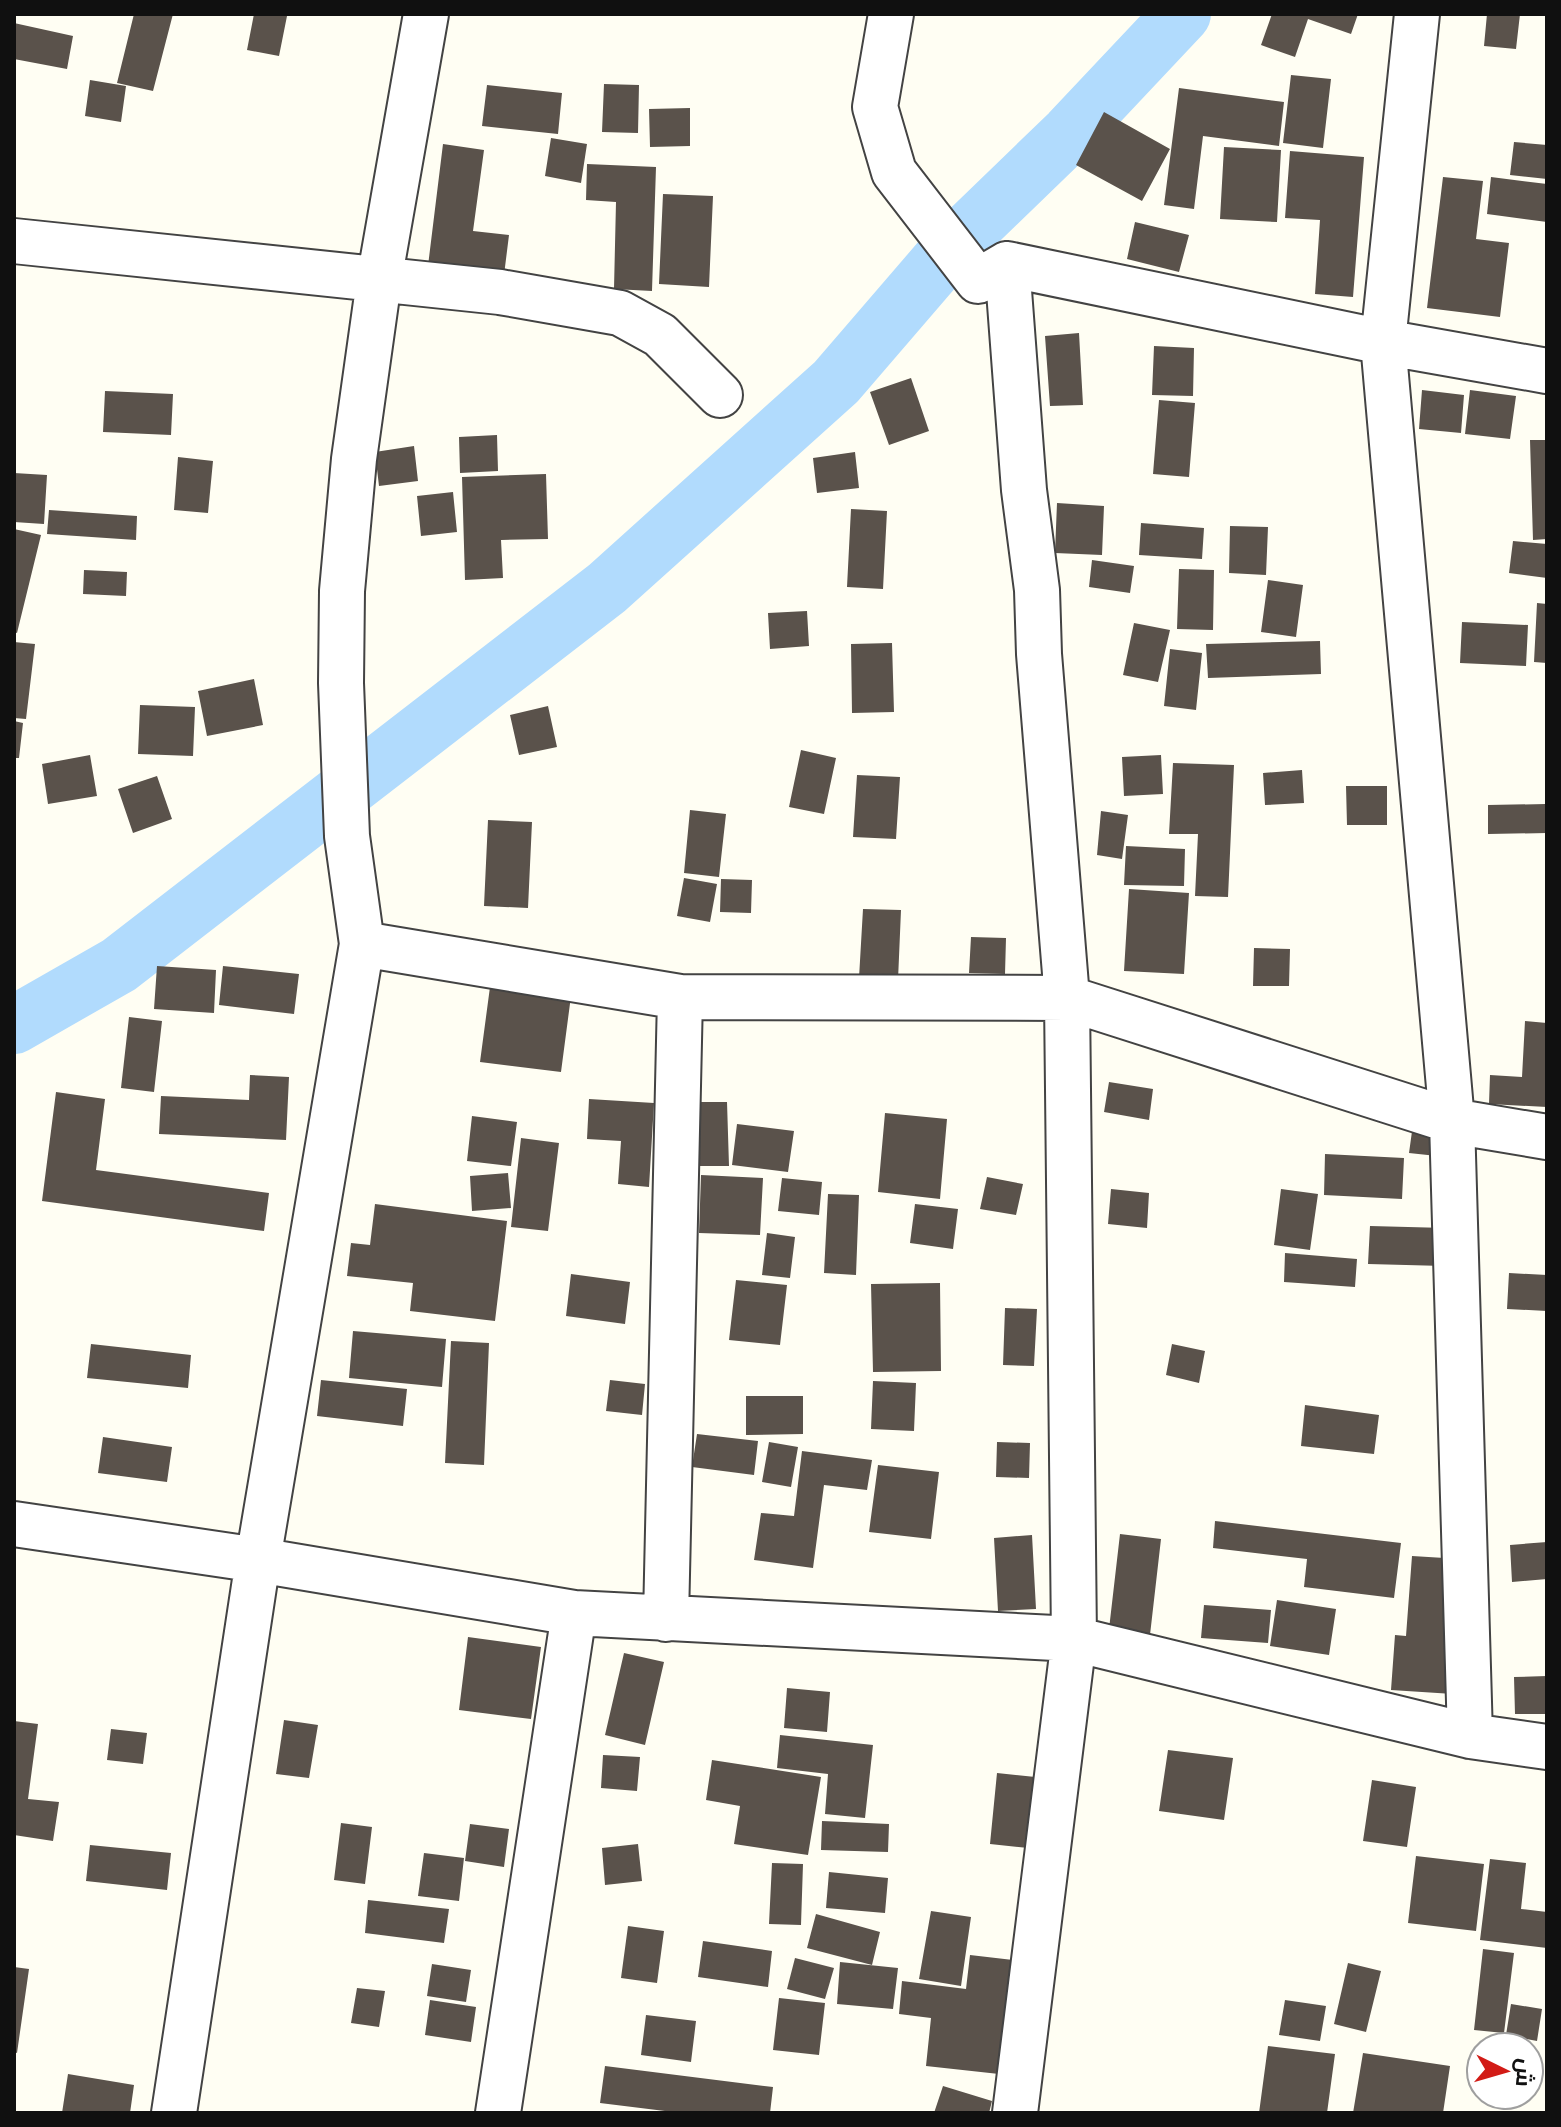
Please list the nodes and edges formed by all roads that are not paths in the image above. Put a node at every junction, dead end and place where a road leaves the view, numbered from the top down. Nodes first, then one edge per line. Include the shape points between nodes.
1 (426, 14) edge
2 (891, 14) edge
3 (1417, 14) edge
4 (14, 241) edge
5 (1007, 264) junction
6 (379, 281) junction
7 (1383, 342) junction
8 (1547, 371) edge
9 (720, 395) dead end
10 (362, 944) junction
11 (680, 997) junction
12 (1067, 998) junction
13 (1452, 1121) junction
14 (1547, 1137) edge
15 (14, 1524) edge
16 (258, 1560) junction
17 (574, 1613) junction
18 (666, 1619) junction
19 (1074, 1639) junction
20 (1470, 1736) junction
21 (1547, 1747) edge
22 (174, 2113) edge
23 (498, 2113) edge
24 (1015, 2113) edge

1 - 6 street
2 - 5 street via 875,107 894,172 978,281
3 - 7 street
4 - 6 street
5 - 7 street
5 - 12 street
6 - 9 street via 500,292 620,313 660,335
6 - 10 street via 342,591 347,836
7 - 8 street
7 - 13 street
10 - 11 street
10 - 16 street
11 - 12 street
11 - 18 street
12 - 13 street
12 - 19 street
13 - 14 street
13 - 20 street
15 - 16 street
16 - 17 street
16 - 22 street
17 - 18 street
17 - 23 street
18 - 19 street
19 - 20 street
19 - 24 street
20 - 21 street

